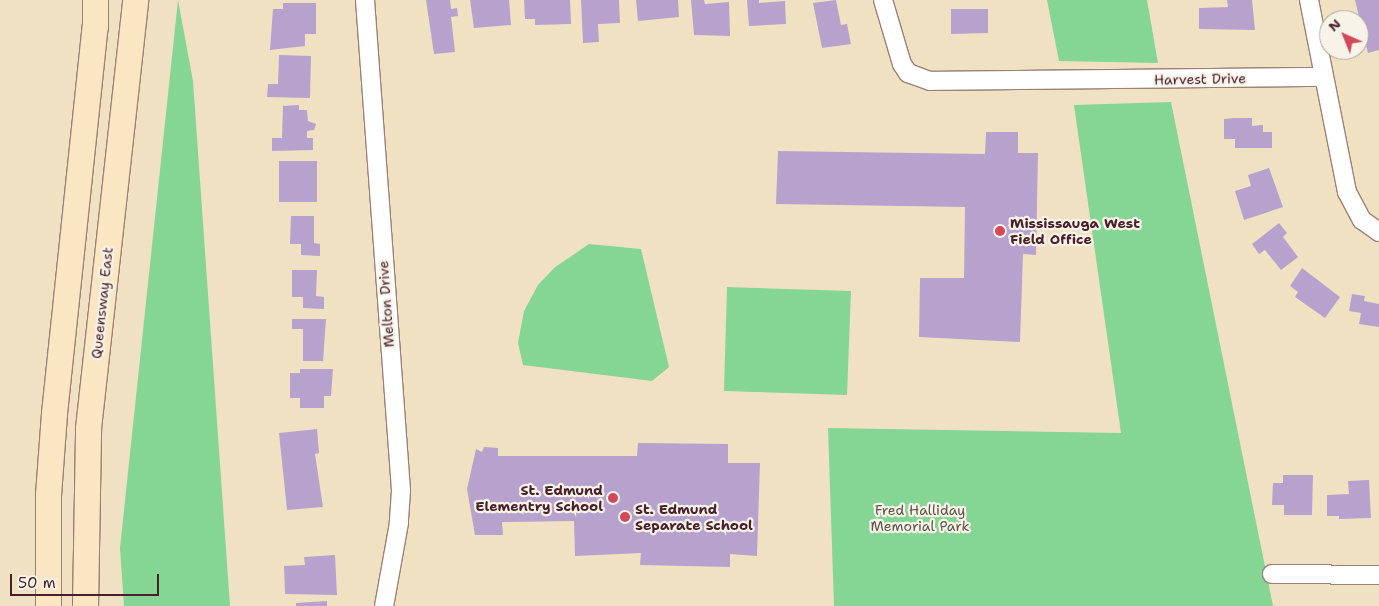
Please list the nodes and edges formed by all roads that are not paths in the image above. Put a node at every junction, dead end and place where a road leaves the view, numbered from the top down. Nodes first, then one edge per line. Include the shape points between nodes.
1 (94, 0) edge
2 (135, 0) edge
3 (365, 0) edge
4 (883, 0) edge
5 (1309, 0) edge
6 (1322, 77) junction
7 (1379, 232) edge
8 (1272, 574) dead end
9 (1379, 575) edge
10 (48, 606) edge
11 (85, 606) edge
12 (384, 606) edge

1 - 10 main road via 95,26 54,413 48,495
2 - 11 main road, Queensway East via 88,428
3 - 12 street, Melton Drive via 401,492 399,523
4 - 6 street, Harvest Drive via 902,64 908,74 930,82
5 - 6 street
6 - 7 street via 1347,192 1362,220
8 - 9 street

